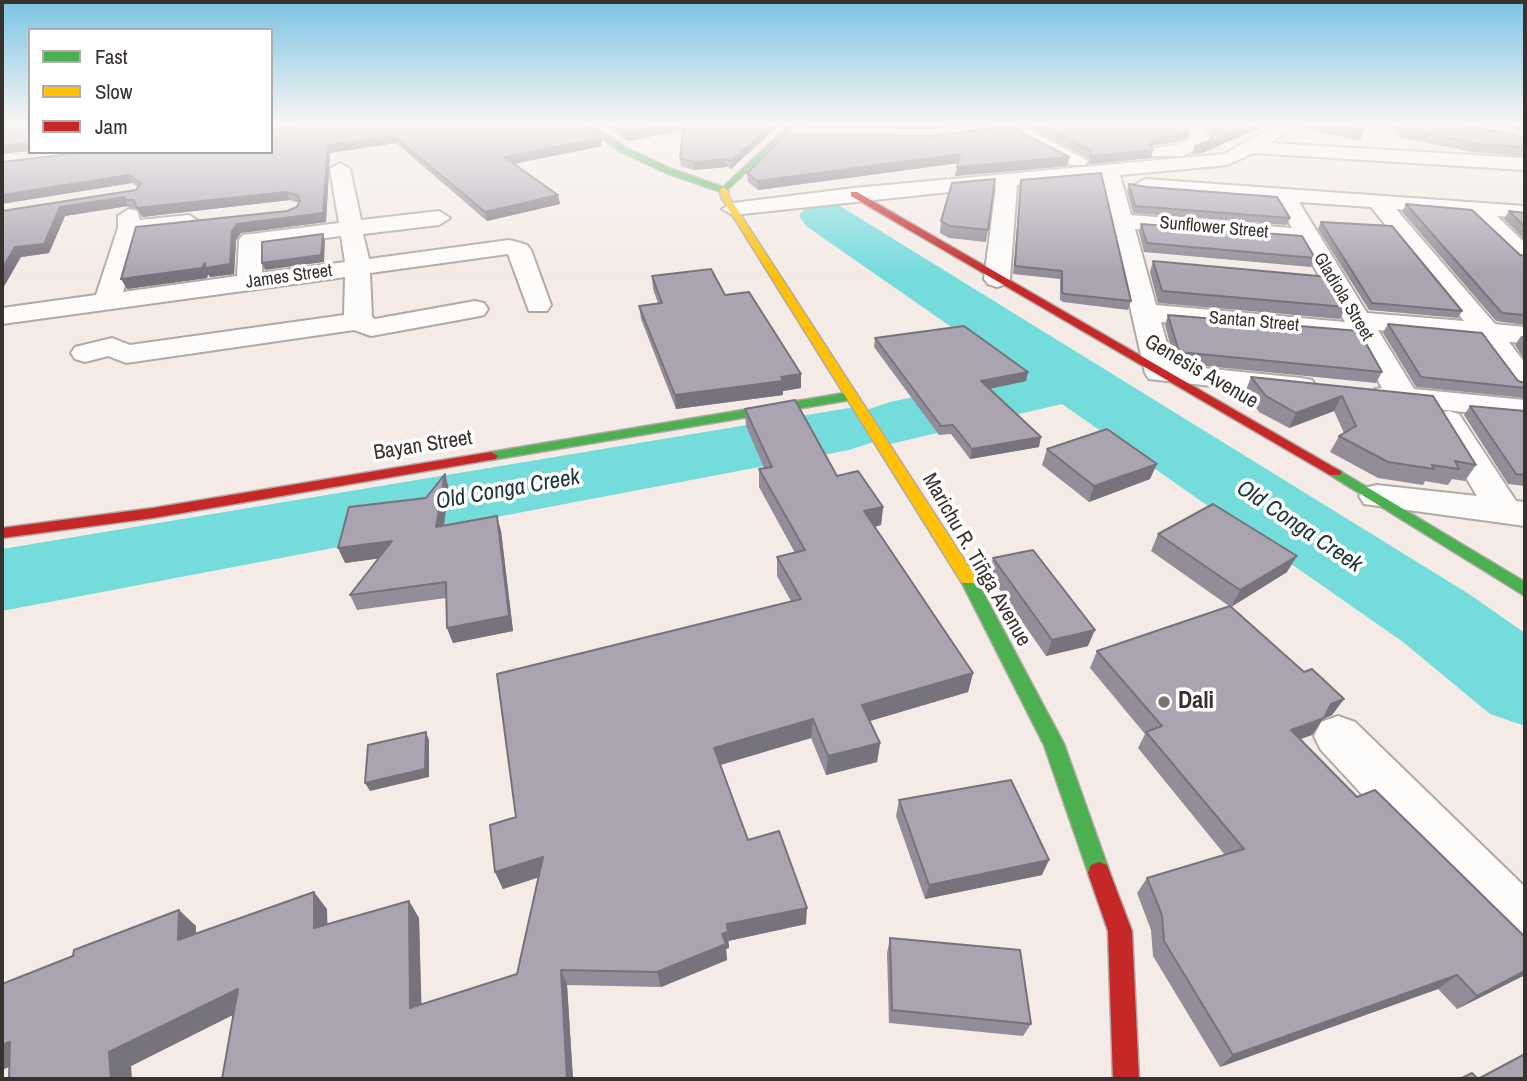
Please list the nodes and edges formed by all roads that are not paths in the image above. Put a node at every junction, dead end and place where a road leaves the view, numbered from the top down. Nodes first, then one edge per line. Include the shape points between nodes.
1 (341, 173) edge
2 (674, 173) edge
3 (753, 173) edge
4 (957, 173) edge
5 (1128, 173) edge
6 (1489, 173) edge
7 (1110, 176) junction
8 (1007, 180) junction
9 (854, 194) junction
10 (1284, 195) junction
11 (727, 199) junction
12 (1377, 201) junction
13 (1525, 204) edge
14 (320, 207) edge
15 (1476, 209) junction
16 (1525, 212) edge
17 (349, 217) junction
18 (439, 218) dead end
19 (211, 219) edge
20 (1121, 221) junction
21 (1307, 236) junction
22 (251, 240) junction
23 (225, 243) edge
24 (147, 251) edge
25 (121, 254) junction
26 (1525, 256) edge
27 (1131, 260) junction
28 (1158, 263) edge
29 (358, 267) junction
30 (1307, 276) edge
31 (997, 279) junction
32 (1334, 279) junction
33 (249, 282) junction
34 (107, 302) junction
35 (538, 305) dead end
36 (475, 309) dead end
37 (1144, 312) junction
38 (2, 316) edge
39 (358, 321) junction
40 (1361, 326) junction
41 (1488, 332) junction
42 (1525, 335) edge
43 (85, 353) dead end
44 (1160, 373) junction
45 (1525, 383) edge
46 (851, 396) junction
47 (1420, 400) junction
48 (1525, 409) edge
49 (1377, 496) junction
50 (1515, 513) edge
51 (2, 533) edge
52 (1525, 590) edge
53 (1338, 736) dead end
54 (1525, 927) edge
55 (1126, 1079) edge

1 - 17 street
2 - 11 street
3 - 11 street
4 - 11 street
5 - 7 street
6 - 13 street
7 - 8 street
7 - 10 street
7 - 20 street
8 - 9 street
8 - 31 street
9 - 11 street
9 - 31 street, Genesis Avenue
10 - 12 street
10 - 21 street, Gladiola Street
11 - 46 street, Marichu R. Tiñga Avenue
12 - 15 street
12 - 41 street
14 - 17 street
15 - 16 street
15 - 26 street
17 - 18 street
17 - 22 street
17 - 29 street
19 - 25 street via 129,222
20 - 21 street, Sunflower Street
20 - 27 street
21 - 32 street, Gladiola Street
22 - 23 street
22 - 33 street
24 - 25 street
25 - 34 street
27 - 28 street
27 - 37 street
29 - 33 street, James Street
29 - 35 street, James Street via 514,248 519,250
29 - 39 street
30 - 32 street
31 - 44 street, Genesis Avenue
32 - 40 street, Gladiola Street
33 - 34 street, James Street
34 - 38 street, James Street
36 - 39 street via 371,328
37 - 40 street, Santan Street
37 - 44 street
39 - 43 street via 127,354 111,347
40 - 41 street, Santan Street
40 - 47 street, Gladiola Street
41 - 42 street, Santan Street
41 - 45 street
44 - 47 street
44 - 49 street, Genesis Avenue
46 - 51 street, Bayan Street via 153,513
46 - 55 street, Marichu R. Tiñga Avenue via 939,529 1054,744 1120,931
47 - 48 street
47 - 50 street, Gladiola Street
49 - 50 street
49 - 52 street, Genesis Avenue
53 - 54 street

